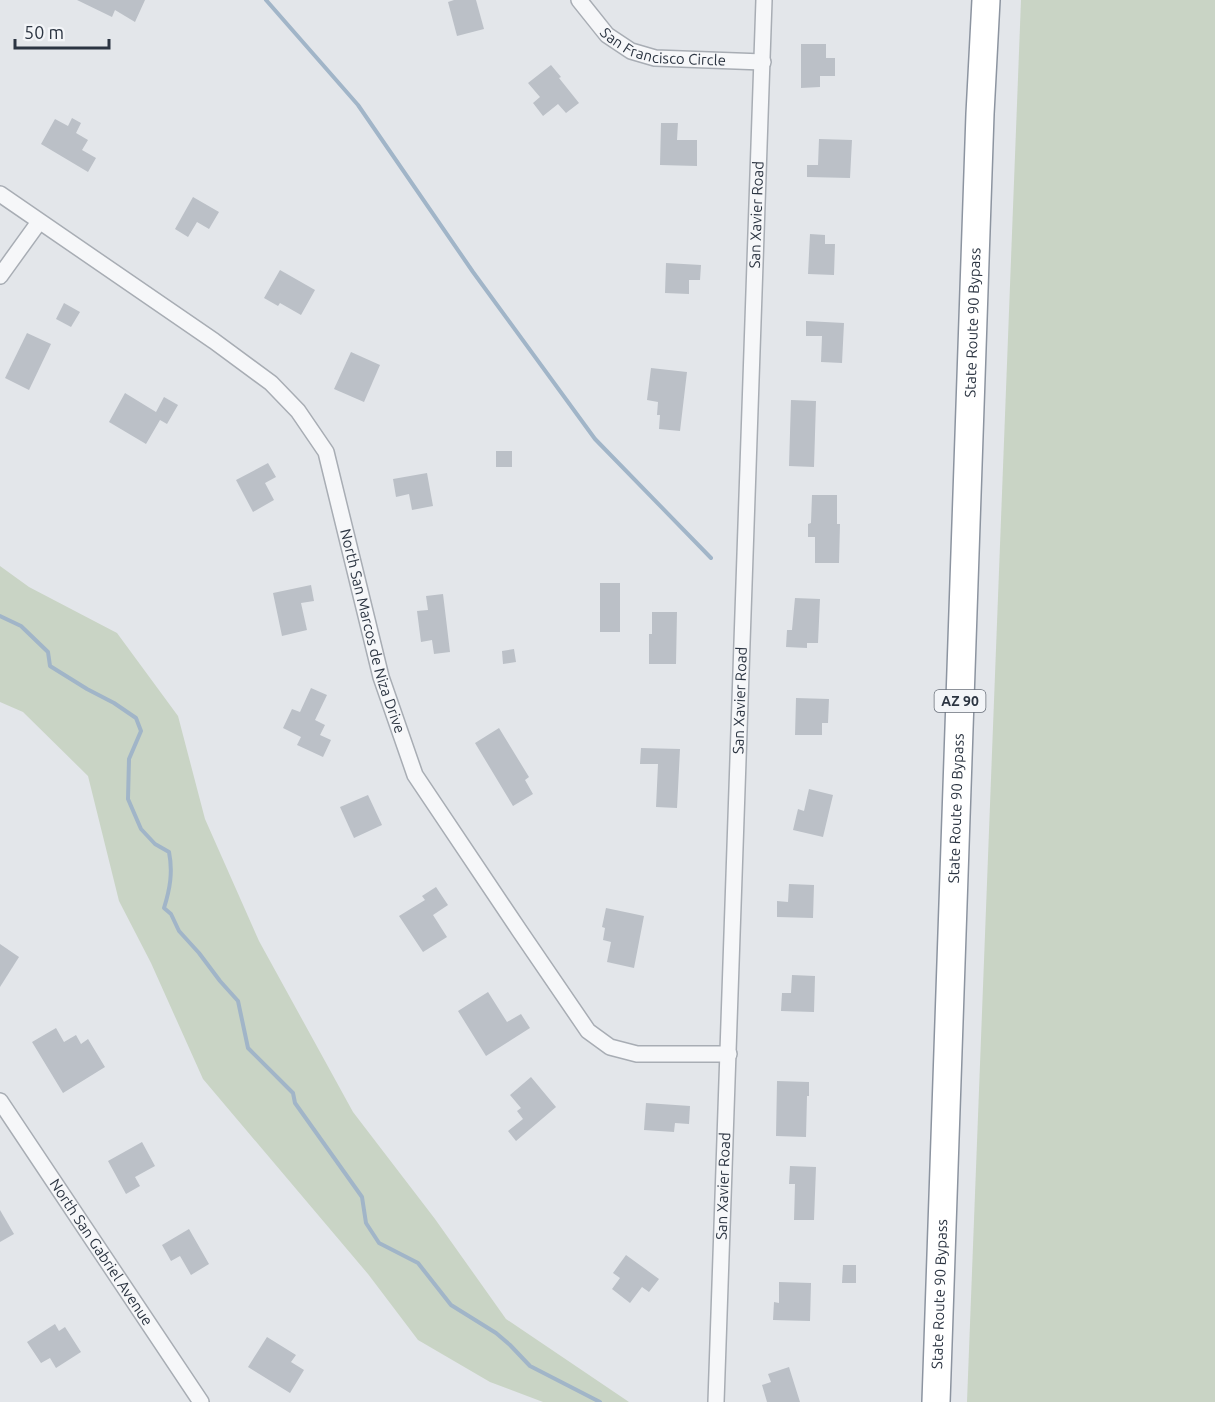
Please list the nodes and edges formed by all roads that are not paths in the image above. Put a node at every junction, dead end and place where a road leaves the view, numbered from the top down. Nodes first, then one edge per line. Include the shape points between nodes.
1 (579, 0) edge
2 (764, 0) edge
3 (986, 0) edge
4 (763, 62) junction
5 (0, 194) edge
6 (39, 222) junction
7 (0, 276) edge
8 (729, 1054) junction
9 (0, 1101) edge
10 (201, 1402) edge
11 (716, 1402) edge
12 (936, 1402) edge

1 - 4 street, San Francisco Circle via 607,35 631,51 655,58
2 - 4 street, San Xavier Road
3 - 12 highway, State Route 90 Bypass / AZ 90
4 - 8 street, San Xavier Road
5 - 6 street, North San Marcos de Niza Drive
6 - 7 street
6 - 8 street, North San Marcos de Niza Drive via 271,383 315,435 326,452 381,677 415,775 588,1031 610,1047 638,1054
8 - 11 street, San Xavier Road
9 - 10 street, North San Gabriel Avenue

